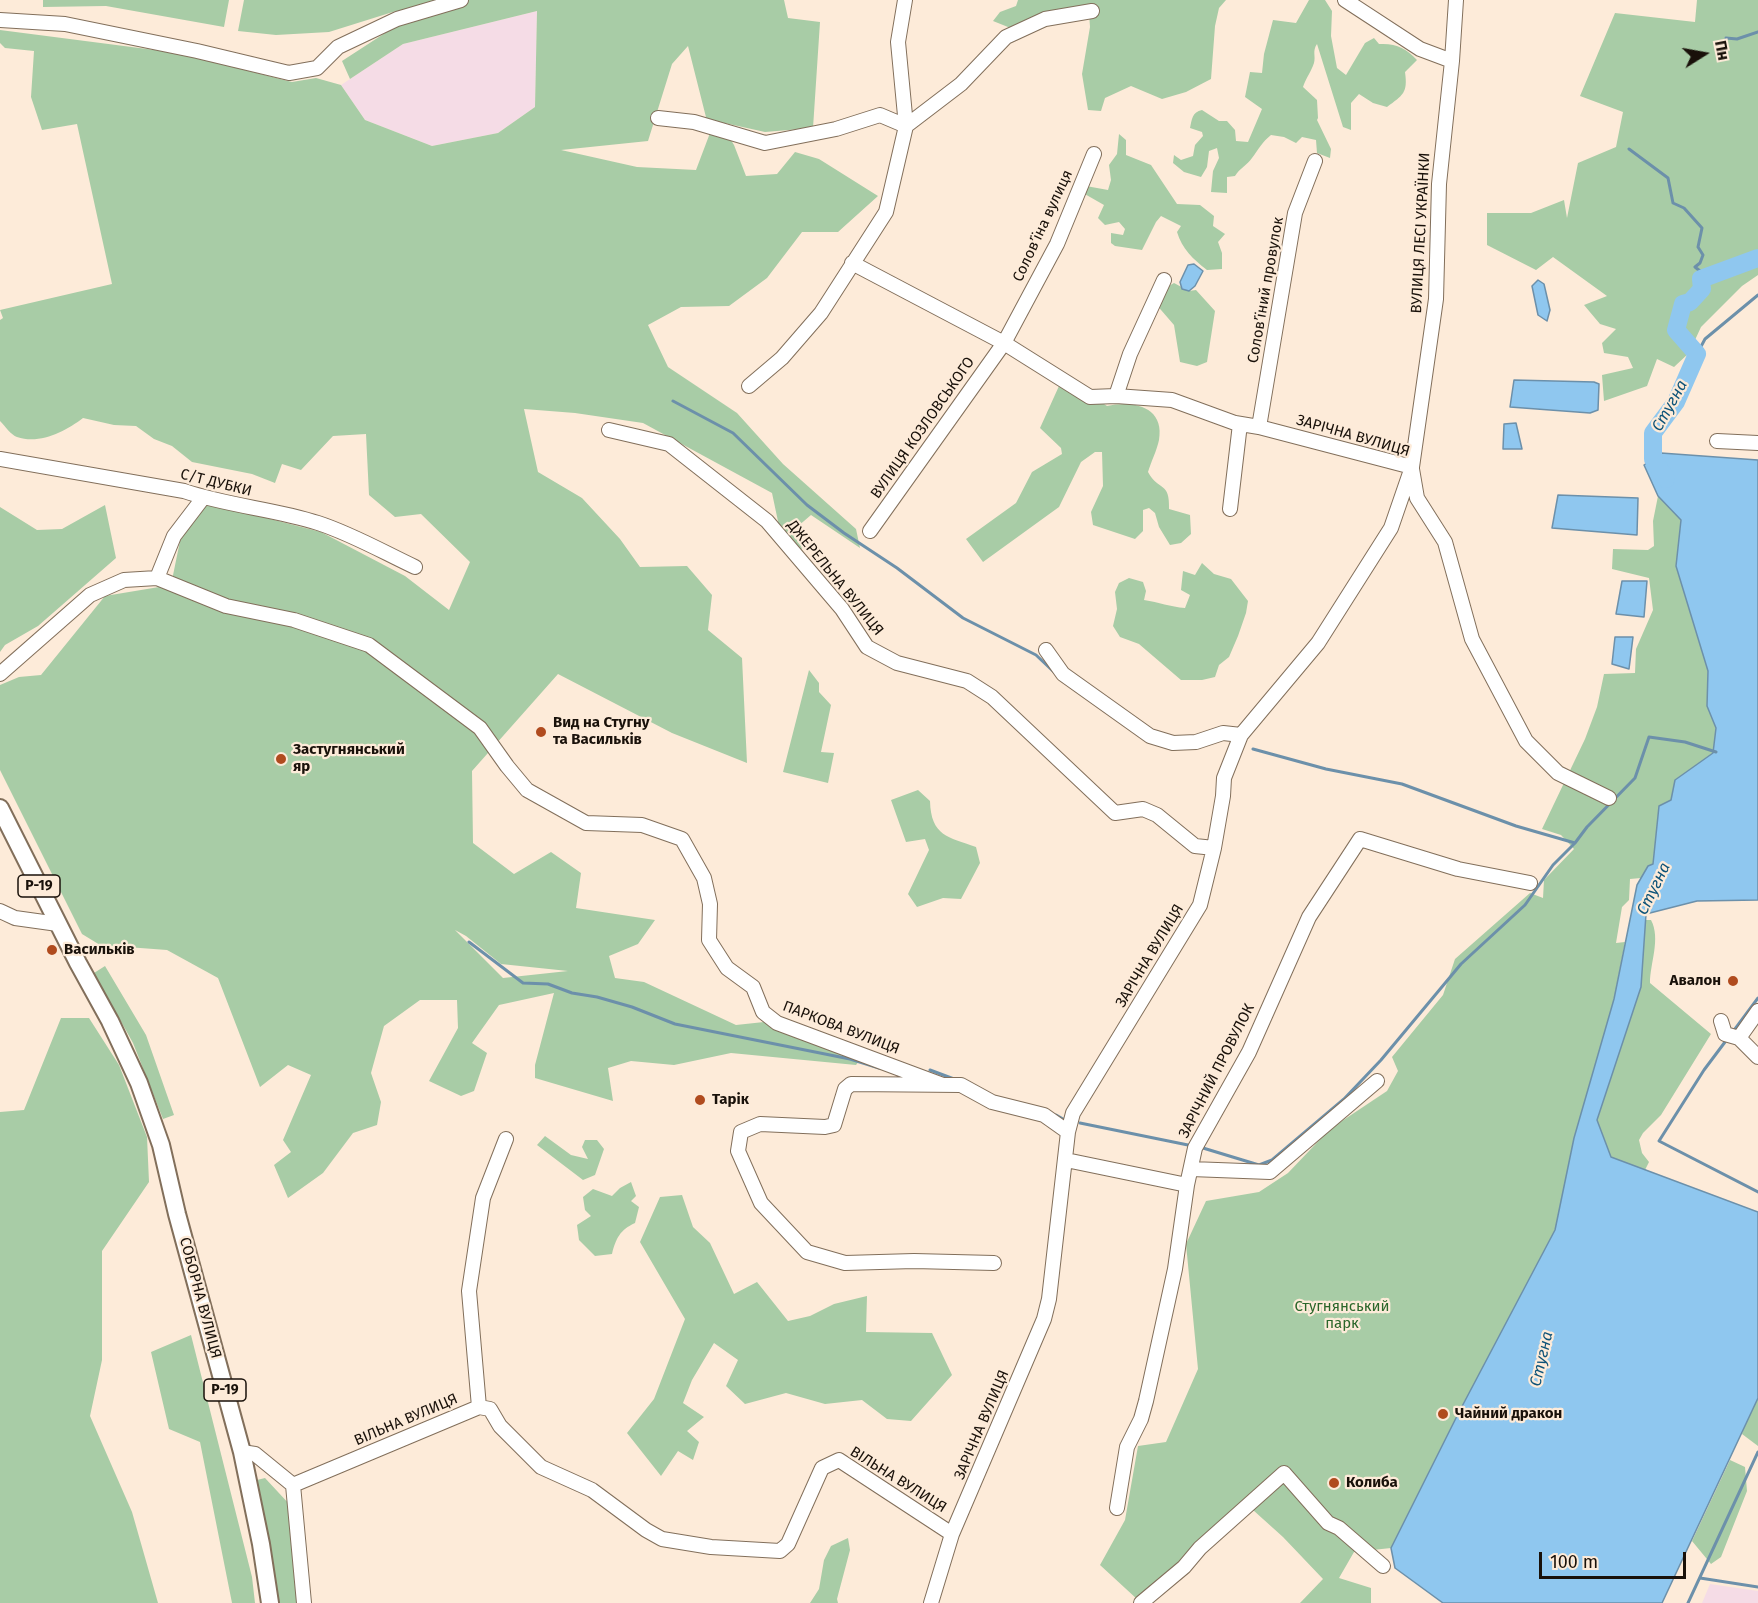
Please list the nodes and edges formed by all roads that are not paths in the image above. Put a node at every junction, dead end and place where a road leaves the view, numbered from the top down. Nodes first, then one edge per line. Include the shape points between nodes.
1 (461, 0) edge
2 (905, 0) edge
3 (1345, 0) edge
4 (1456, 0) edge
5 (1092, 11) dead end
6 (0, 20) edge
7 (1452, 62) junction
8 (658, 118) dead end
9 (906, 126) junction
10 (1094, 154) dead end
11 (1315, 161) dead end
12 (852, 263) junction
13 (1164, 280) dead end
14 (1004, 343) junction
15 (749, 386) dead end
16 (1116, 396) junction
17 (1240, 424) junction
18 (1258, 427) junction
19 (609, 430) dead end
20 (1717, 441) dead end
21 (1758, 443) edge
22 (0, 459) edge
23 (1412, 468) junction
24 (203, 498) junction
25 (1230, 509) dead end
26 (870, 531) dead end
27 (415, 567) dead end
28 (157, 578) junction
29 (1046, 650) dead end
30 (0, 674) edge
31 (1241, 735) junction
32 (1609, 798) dead end
33 (0, 808) edge
34 (1214, 848) junction
35 (1530, 883) dead end
36 (0, 911) edge
37 (58, 924) junction
38 (1758, 1011) edge
39 (1721, 1021) dead end
40 (1739, 1038) junction
41 (1758, 1057) edge
42 (1377, 1081) dead end
43 (944, 1085) junction
44 (1068, 1132) junction
45 (506, 1139) dead end
46 (1066, 1160) junction
47 (1191, 1169) junction
48 (1187, 1185) junction
49 (994, 1263) dead end
50 (479, 1407) junction
51 (242, 1452) junction
52 (293, 1485) junction
53 (1117, 1508) dead end
54 (952, 1534) junction
55 (1383, 1566) dead end
56 (270, 1603) edge
57 (304, 1603) edge
58 (931, 1603) edge
59 (1141, 1603) edge

1 - 6 street via 397,19 338,47 317,68 289,73 65,24
2 - 9 street via 898,42
3 - 7 street via 1420,49
4 - 7 street, ВУЛИЦЯ ЛЕСІ УКРАЇНКИ
5 - 9 street via 1045,19 1006,37 961,84
7 - 23 street, ВУЛИЦЯ ЛЕСІ УКРАЇНКИ via 1439,184 1436,299
8 - 9 street via 694,122 765,143 836,129 880,115
9 - 12 street via 886,212
10 - 14 street, Соловʼїна вулиця via 1057,244
11 - 18 street, Соловʼїний провулок via 1296,213
12 - 14 street
12 - 15 street via 821,313 782,358
13 - 16 street via 1130,354
14 - 16 street via 1090,397
14 - 26 street, ВУЛИЦЯ КОЗЛОВСЬКОГО
16 - 17 street via 1172,400
17 - 18 street
17 - 25 street
18 - 23 street, ЗАРІЧНА ВУЛИЦЯ
19 - 34 street, ДЖЕРЕЛЬНА ВУЛИЦЯ via 669,444 767,520 842,609 867,647 897,663 967,681 992,697 1116,813 1143,809 1157,815 1195,846
20 - 21 street
22 - 24 street, С/Т ДУБКИ via 184,491
23 - 31 street, ЗАРІЧНА ВУЛИЦЯ via 1391,528 1317,643
23 - 32 street via 1417,498 1445,542 1472,639 1526,741 1558,773
24 - 27 street, С/Т ДУБКИ via 319,524
24 - 28 street via 174,536
28 - 30 street via 124,580 90,595
28 - 43 street, ПАРКОВА ВУЛИЦЯ via 226,606 303,623 369,645 480,728 527,790 586,823 642,825 682,839 704,878 710,904 709,939 727,968 753,987 763,1012 777,1023
29 - 31 street via 1063,674 1150,736 1196,742 1222,733
31 - 34 street, ЗАРІЧНА ВУЛИЦЯ via 1224,778
33 - 37 main road, Р-19
34 - 44 street, ЗАРІЧНА ВУЛИЦЯ via 1200,905 1073,1113
35 - 47 street, ЗАРІЧНИЙ ПРОВУЛОК via 1458,869 1360,840 1309,916 1249,1052 1196,1148
36 - 37 street via 15,918
37 - 51 main road, СОБОРНА ВУЛИЦЯ / Р-19 via 140,1083 161,1145
38 - 40 street
39 - 40 street via 1725,1034
40 - 41 street
42 - 47 street via 1270,1172
43 - 44 street via 961,1086 992,1102 1044,1115
43 - 49 street via 850,1083 834,1125 760,1124 741,1132 738,1151 761,1203 807,1252 845,1263
44 - 46 street, ЗАРІЧНА ВУЛИЦЯ
45 - 50 street via 483,1198 469,1291
46 - 48 street
46 - 54 street, ЗАРІЧНА ВУЛИЦЯ via 1044,1319
47 - 48 street, ЗАРІЧНИЙ ПРОВУЛОК
48 - 53 street, ЗАРІЧНИЙ ПРОВУЛОК via 1175,1269 1146,1401 1127,1448
50 - 52 street, ВІЛЬНА ВУЛИЦЯ
50 - 54 street, ВІЛЬНА ВУЛИЦЯ via 490,1409 500,1426 541,1467 592,1490 662,1539 711,1547 780,1551 788,1544 822,1468 839,1460
51 - 52 street via 255,1454
51 - 56 main road, СОБОРНА ВУЛИЦЯ / Р-19
52 - 57 street
54 - 58 street, ЗАРІЧНА ВУЛИЦЯ
55 - 59 street via 1328,1522 1284,1473

